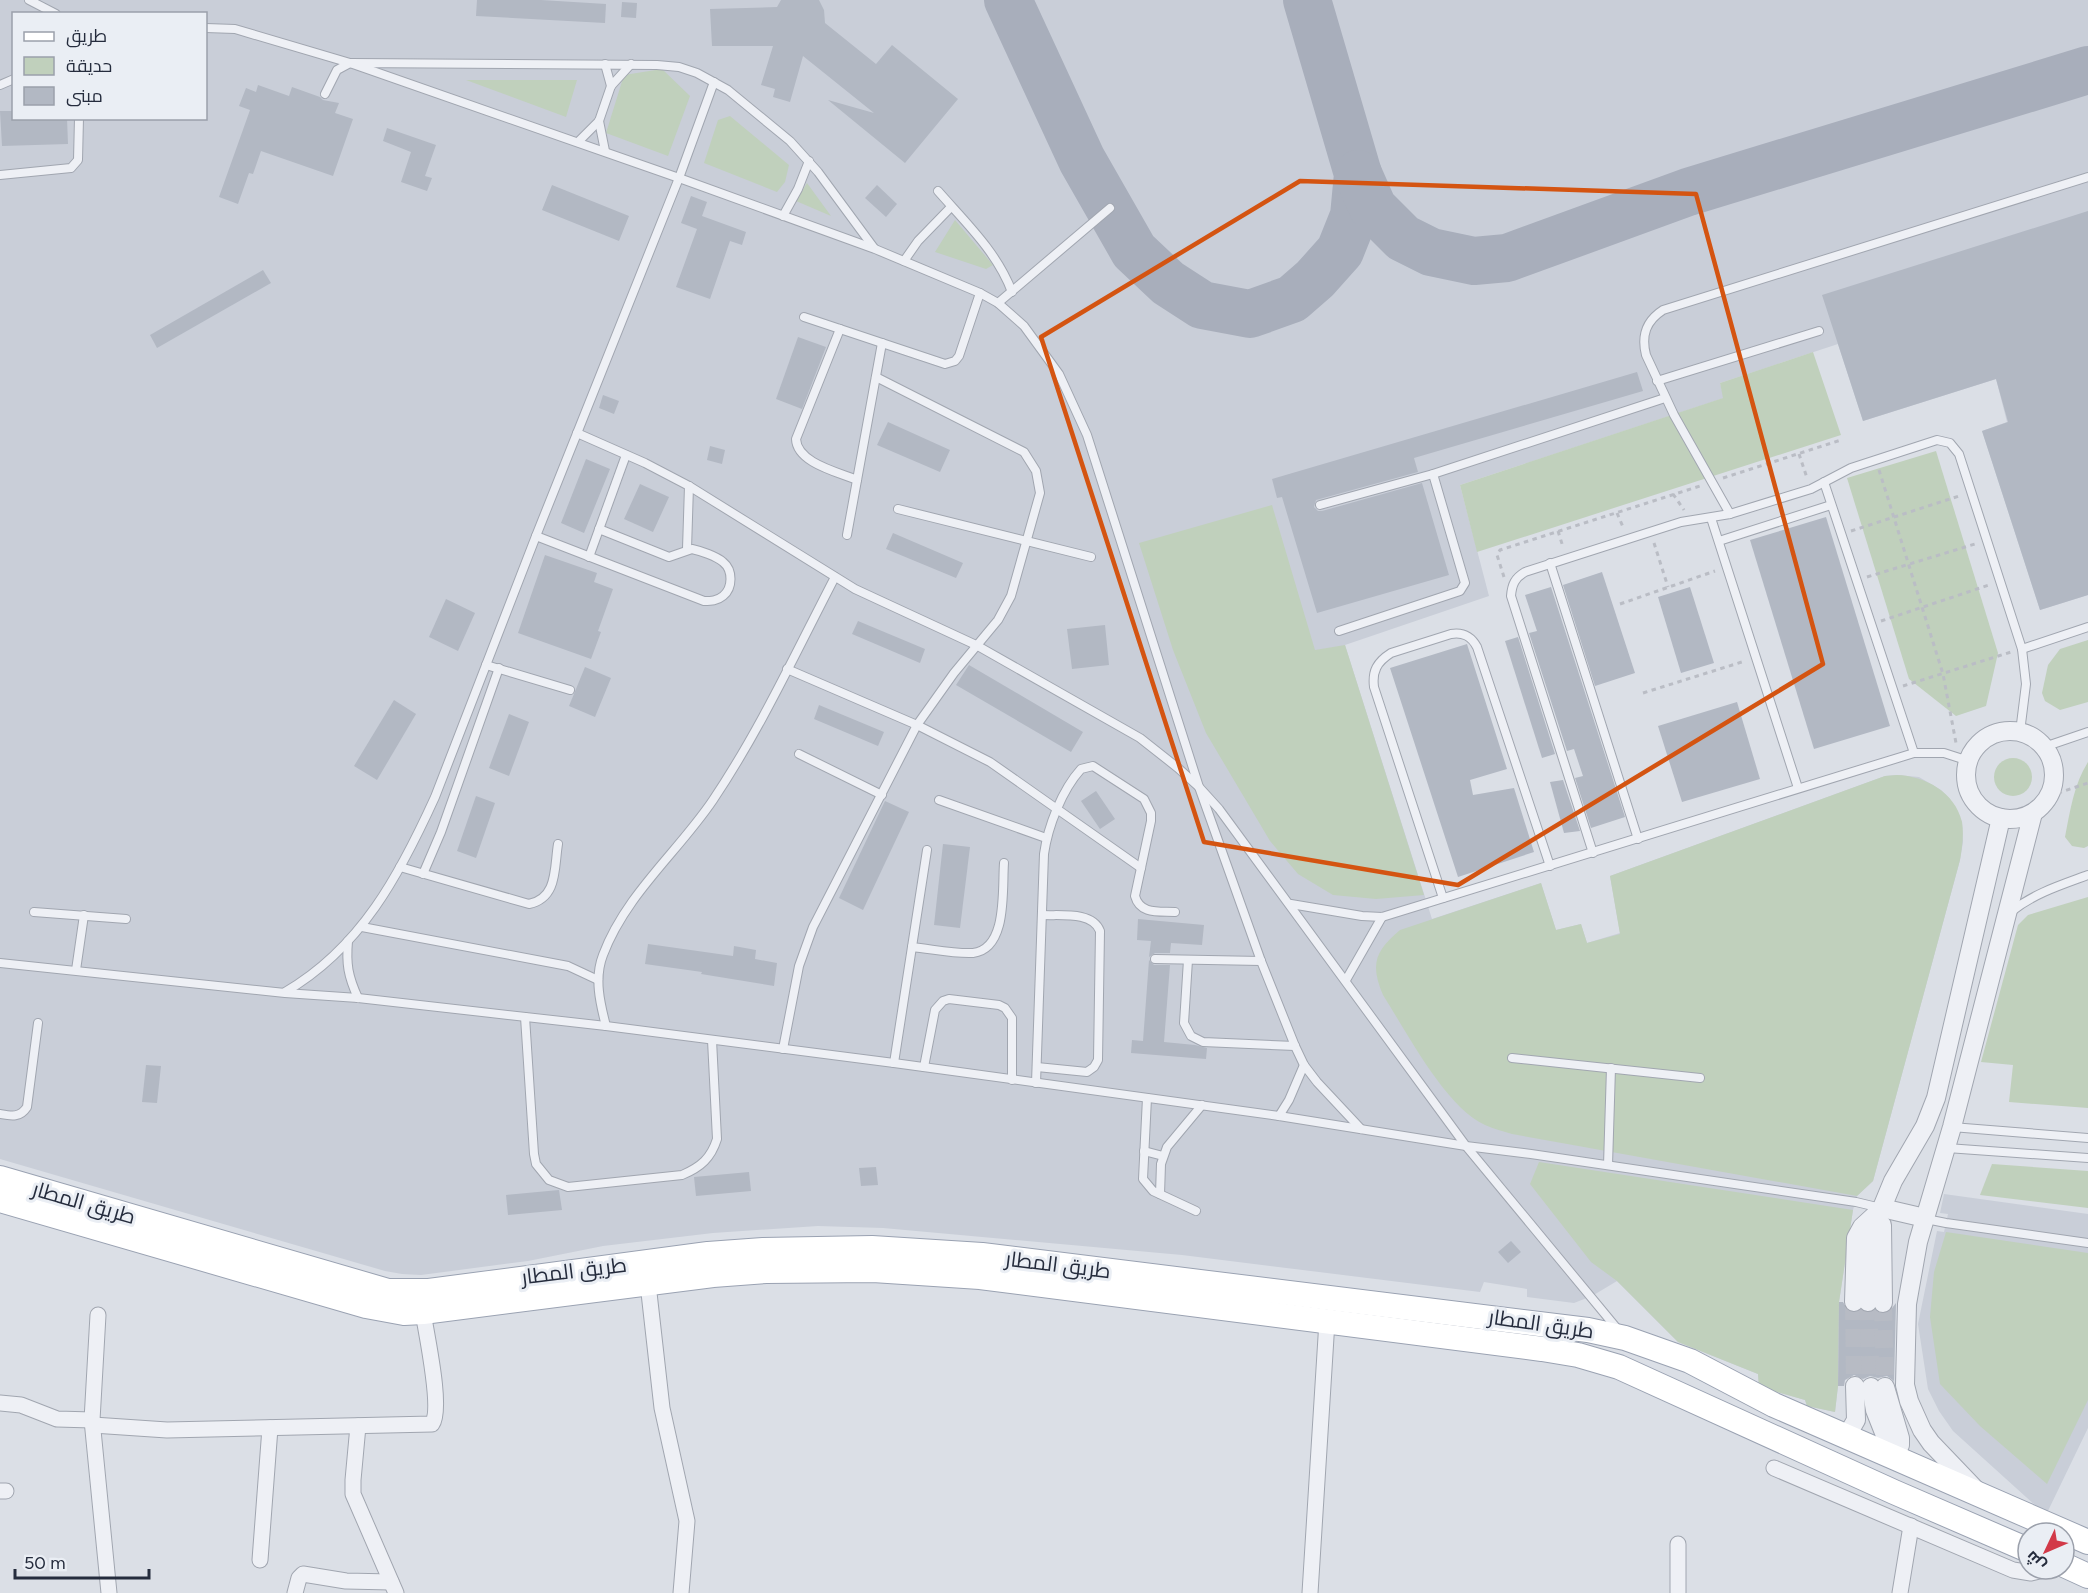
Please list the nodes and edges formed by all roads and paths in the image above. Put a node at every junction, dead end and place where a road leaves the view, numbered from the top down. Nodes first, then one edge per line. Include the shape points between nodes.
1 (29, 0) edge
2 (52, 12) edge
3 (207, 28) edge
4 (350, 63) junction
5 (604, 64) junction
6 (631, 64) junction
7 (714, 81) junction
8 (611, 86) junction
9 (325, 94) dead end
10 (79, 120) edge
11 (599, 121) junction
12 (578, 142) junction
13 (605, 151) junction
14 (809, 161) junction
15 (0, 175) edge
16 (2088, 177) edge
17 (680, 178) junction
18 (938, 191) dead end
19 (951, 207) junction
20 (1110, 208) dead end
21 (783, 216) junction
22 (875, 249) junction
23 (904, 261) junction
24 (1012, 292) junction
25 (980, 293) junction
26 (998, 303) junction
27 (804, 317) dead end
28 (840, 329) junction
29 (1819, 331) dead end
30 (882, 343) junction
31 (876, 377) junction
32 (1657, 381) junction
33 (1665, 398) junction
34 (577, 433) junction
35 (1841, 440) dead end
36 (1799, 454) junction
37 (626, 455) junction
38 (1875, 459) junction
39 (1433, 474) junction
40 (857, 480) junction
41 (1711, 482) junction
42 (1824, 483) junction
43 (689, 486) junction
44 (1811, 489) junction
45 (1971, 492) junction
46 (1673, 494) junction
47 (1320, 505) dead end
48 (1831, 505) junction
49 (898, 510) dead end
50 (1730, 514) junction
51 (1894, 517) junction
52 (1712, 518) junction
53 (1690, 520) junction
54 (600, 529) junction
55 (1558, 531) junction
56 (1650, 532) junction
57 (1841, 534) junction
58 (847, 535) dead end
59 (536, 536) junction
60 (1026, 541) junction
61 (1719, 541) junction
62 (1987, 541) junction
63 (687, 549) junction
64 (589, 557) junction
65 (1091, 557) dead end
66 (1567, 558) junction
67 (1550, 563) junction
68 (1909, 564) junction
69 (1727, 567) junction
70 (835, 577) junction
71 (1856, 580) junction
72 (2000, 582) junction
73 (1668, 587) junction
74 (1512, 596) junction
75 (1620, 604) dead end
76 (1922, 608) junction
77 (1871, 625) junction
78 (2088, 627) edge
79 (1339, 631) dead end
80 (976, 645) junction
81 (2022, 649) junction
82 (1756, 657) junction
83 (486, 665) junction
84 (499, 668) junction
85 (787, 669) junction
86 (1943, 674) junction
87 (1892, 689) junction
88 (570, 690) dead end
89 (1643, 693) dead end
90 (917, 726) junction
91 (2020, 732) junction
92 (2088, 732) edge
93 (2044, 747) junction
94 (1914, 753) junction
95 (799, 754) dead end
96 (1964, 759) junction
97 (2088, 783) edge
98 (1199, 787) junction
99 (1798, 789) junction
100 (882, 795) junction
101 (2049, 796) junction
102 (939, 800) dead end
103 (1058, 808) junction
104 (2033, 813) junction
105 (2001, 818) junction
106 (1046, 838) junction
107 (1638, 839) junction
108 (558, 844) dead end
109 (927, 850) dead end
110 (1593, 853) junction
111 (1004, 863) dead end
112 (1550, 866) junction
113 (400, 867) junction
114 (1141, 868) junction
115 (423, 874) junction
116 (2088, 875) edge
117 (1443, 898) junction
118 (1291, 904) junction
119 (34, 912) dead end
120 (1176, 912) dead end
121 (84, 915) junction
122 (1042, 915) junction
123 (2006, 915) junction
124 (1382, 917) junction
125 (126, 919) dead end
126 (362, 927) junction
127 (348, 941) junction
128 (912, 947) junction
129 (1155, 959) dead end
130 (1188, 960) junction
131 (1262, 962) junction
132 (0, 963) edge
133 (76, 970) junction
134 (598, 980) junction
135 (1346, 980) junction
136 (285, 993) junction
137 (358, 998) junction
138 (525, 1017) junction
139 (38, 1023) dead end
140 (606, 1026) junction
141 (712, 1040) junction
142 (1295, 1046) junction
143 (783, 1049) junction
144 (1512, 1058) dead end
145 (894, 1063) junction
146 (1304, 1065) junction
147 (924, 1067) junction
148 (1037, 1067) junction
149 (1611, 1068) junction
150 (1700, 1078) dead end
151 (1012, 1080) junction
152 (1036, 1083) junction
153 (1148, 1098) junction
154 (1202, 1105) junction
155 (0, 1114) edge
156 (1279, 1116) junction
157 (1952, 1127) junction
158 (1361, 1129) junction
159 (2088, 1138) edge
160 (1466, 1146) junction
161 (1946, 1148) junction
162 (1144, 1151) junction
163 (1163, 1156) junction
164 (2088, 1158) edge
165 (1608, 1166) junction
166 (0, 1178) edge
167 (1160, 1194) junction
168 (0, 1200) edge
169 (1882, 1208) junction
170 (1196, 1212) dead end
171 (1925, 1218) junction
172 (2088, 1243) edge
173 (648, 1284) junction
174 (476, 1295) junction
175 (423, 1312) junction
176 (99, 1315) dead end
177 (1327, 1321) junction
178 (1625, 1338) junction
179 (1619, 1367) junction
180 (0, 1403) edge
181 (92, 1423) junction
182 (358, 1426) junction
183 (270, 1428) junction
184 (1846, 1437) junction
185 (1894, 1458) junction
186 (1774, 1468) dead end
187 (1894, 1492) junction
188 (1982, 1496) junction
189 (1911, 1526) junction
190 (1992, 1535) junction
191 (2088, 1542) edge
192 (1678, 1544) dead end
193 (2016, 1545) edge
194 (260, 1560) dead end
195 (2016, 1570) edge
196 (347, 1587) edge
197 (393, 1588) edge
198 (108, 1593) edge
199 (295, 1593) edge
200 (681, 1593) edge
201 (1310, 1593) edge
202 (1678, 1593) edge
203 (1900, 1593) edge

1 - 2 lane
3 - 4 lane via 235,30
4 - 5 lane
4 - 9 lane via 337,70
4 - 12 lane
5 - 6 lane
5 - 8 lane
6 - 7 lane via 679,67
6 - 8 lane
7 - 14 lane via 790,141
7 - 17 lane
8 - 11 lane
10 - 15 lane via 78,160 71,168
11 - 12 lane
11 - 13 lane
12 - 13 lane
13 - 17 lane
14 - 21 lane
14 - 22 lane
16 - 32 lane via 1663,310 1647,324 1643,344
17 - 21 lane
17 - 34 lane
18 - 19 lane
19 - 23 lane
19 - 24 lane via 1002,267
20 - 24 lane
21 - 22 lane
22 - 23 lane
23 - 25 lane
24 - 26 lane
25 - 26 lane
25 - 30 lane via 959,356 950,364
26 - 98 lane via 1024,326 1048,357 1087,435
27 - 28 lane
28 - 30 lane
28 - 40 lane via 796,447 807,459
29 - 32 lane
30 - 31 lane
31 - 40 lane
31 - 60 lane via 1024,452 1036,471 1040,493
32 - 33 lane
33 - 39 lane
33 - 41 lane
34 - 37 lane
34 - 59 lane
35 - 36 path
36 - 41 path
36 - 44 path
37 - 43 lane
37 - 54 lane
38 - 42 lane
38 - 45 lane via 1937,440 1950,443 1959,454
38 - 51 path
39 - 47 lane
39 - 79 lane via 1464,587
40 - 58 lane
41 - 46 path
41 - 50 lane
42 - 44 lane
42 - 48 lane
43 - 63 lane
43 - 70 lane
44 - 50 lane
45 - 51 path
45 - 62 lane
46 - 53 path
46 - 55 path
48 - 57 lane
48 - 61 lane
49 - 60 lane
50 - 52 lane
51 - 57 path
51 - 68 path
52 - 53 lane
52 - 61 lane
53 - 56 lane
54 - 63 lane via 669,557
54 - 64 lane
55 - 66 path
55 - 74 path via 1497,553
56 - 66 lane
56 - 73 path
57 - 71 lane
59 - 64 lane
59 - 83 lane
60 - 65 lane
60 - 80 lane via 1011,596
61 - 69 lane
62 - 68 path
62 - 72 lane
63 - 64 lane via 723,561 731,579 723,596 704,601
66 - 67 lane
67 - 74 lane via 1519,576 1514,581
67 - 107 lane
68 - 71 path
68 - 76 path
69 - 73 path
69 - 82 lane
70 - 80 lane
70 - 85 lane
71 - 77 lane
72 - 76 path
72 - 81 lane
73 - 75 path
74 - 110 lane
76 - 77 path
76 - 86 path
77 - 87 lane
78 - 81 lane
80 - 90 lane
80 - 98 lane via 1140,738
81 - 86 path
81 - 91 lane via 2026,684
82 - 89 path
82 - 99 lane
83 - 84 lane
83 - 113 lane via 435,797
84 - 88 lane
84 - 115 lane
85 - 90 lane
85 - 134 lane via 742,755 716,795 627,910 602,956
86 - 87 path
86 - 96 path
87 - 94 lane
90 - 100 lane
90 - 103 lane via 990,762
91 - 93 street
91 - 96 street via 1989,736
92 - 93 lane
93 - 101 street via 2054,771
94 - 96 lane via 1944,753
94 - 99 lane
95 - 100 lane
96 - 105 street via 1972,796 1979,806
97 - 101 path
98 - 118 lane
98 - 131 lane
99 - 107 lane
100 - 143 lane via 805,946
101 - 104 street
102 - 106 lane
103 - 106 lane
103 - 114 lane
103 - 114 lane via 1077,774 1086,766 1093,766 1144,799 1151,821
104 - 105 street
104 - 123 street
105 - 169 street via 1936,1098
106 - 122 lane
107 - 110 lane
108 - 115 lane via 550,890 537,902 520,903
109 - 128 lane
110 - 112 lane
111 - 128 lane via 1000,928 987,948 972,953
112 - 117 lane
112 - 117 lane via 1477,647 1467,635 1451,634 1391,653 1382,659 1373,677
113 - 115 lane
113 - 126 lane
114 - 120 lane via 1135,897 1138,905 1145,910
116 - 123 lane via 2035,896
117 - 124 lane
118 - 124 lane
118 - 135 lane
119 - 121 lane
121 - 125 lane
121 - 133 lane
122 - 148 lane
122 - 148 lane via 1087,918 1100,931 1098,1060 1087,1072
123 - 157 street
124 - 135 lane
126 - 127 lane
126 - 134 lane via 567,966
127 - 136 lane via 313,974
127 - 137 lane via 349,980
128 - 145 lane
129 - 130 lane
130 - 131 lane
130 - 142 lane via 1184,1023 1191,1036 1203,1042
131 - 142 lane
132 - 133 lane
133 - 136 lane
134 - 140 lane
135 - 160 lane
136 - 137 lane
137 - 138 lane
138 - 140 lane
138 - 141 lane via 536,1164 549,1180 568,1187 682,1174 705,1162 717,1138
139 - 155 lane via 27,1107 15,1117
140 - 141 lane
141 - 143 lane
142 - 146 lane
143 - 145 lane
144 - 149 lane
145 - 147 lane
146 - 156 lane
146 - 158 lane
147 - 151 lane
147 - 151 lane via 939,1005 949,999 999,1005 1012,1018
148 - 152 lane
149 - 150 lane
149 - 165 lane
151 - 152 lane
152 - 153 lane
153 - 154 lane
153 - 162 lane
154 - 156 lane
154 - 163 lane
156 - 158 lane
157 - 159 lane
157 - 161 street
158 - 160 lane
160 - 165 lane
160 - 178 lane
161 - 164 lane
161 - 171 street
162 - 163 lane
162 - 167 lane via 1143,1179
163 - 167 lane
165 - 169 lane
166 - 174 main road, طريق المطار via 388,1291
167 - 170 lane
168 - 175 main road, طريق المطار via 385,1311
169 - 169 street via 1856,1238 1868,1303
169 - 171 street
171 - 172 lane
171 - 188 street via 1907,1304 1908,1401 1931,1443
173 - 174 main road, طريق المطار
173 - 177 main road, طريق المطار via 766,1271 927,1272
173 - 200 street via 662,1408 687,1521
174 - 175 main road, طريق المطار
174 - 178 main road, طريق المطار via 708,1254 872,1248 982,1255 1555,1325
175 - 182 street via 435,1383 434,1421
176 - 181 street
177 - 179 main road, طريق المطار via 1542,1349
177 - 201 street
178 - 179 main road
178 - 184 main road, طريق المطار via 1690,1361
179 - 187 main road, طريق المطار
180 - 181 street via 21,1405 57,1419
181 - 183 street via 162,1430
181 - 198 street
182 - 183 street
182 - 197 street via 353,1494
183 - 194 street
184 - 185 main road, طريق المطار
184 - 185 street via 1870,1387 1900,1438
185 - 187 main road via 1890,1480
185 - 188 main road, طريق المطار
186 - 189 street
187 - 190 main road, طريق المطار
188 - 190 main road via 1997,1520
188 - 191 main road, طريق المطار
189 - 195 street
189 - 203 street
190 - 193 main road, طريق المطار
192 - 202 street
196 - 197 street
196 - 199 street via 303,1574

